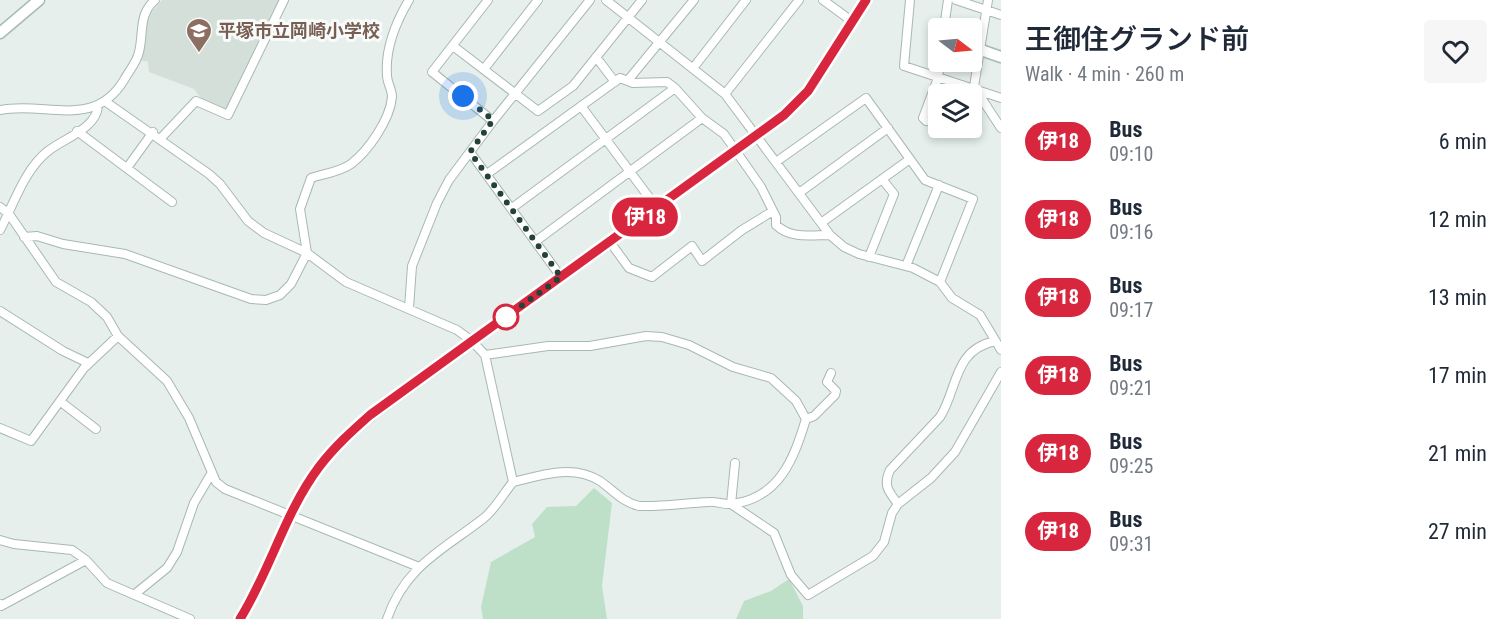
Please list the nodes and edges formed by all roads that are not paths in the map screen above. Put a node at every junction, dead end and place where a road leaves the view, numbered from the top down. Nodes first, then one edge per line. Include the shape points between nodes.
1 (39, 0) edge
2 (155, 0) edge
3 (284, 0) edge
4 (409, 0) edge
5 (488, 0) edge
6 (538, 0) edge
7 (590, 0) edge
8 (606, 0) edge
9 (642, 0) edge
10 (694, 0) edge
11 (746, 0) edge
12 (799, 0) edge
13 (823, 0) edge
14 (866, 0) edge
15 (910, 0) edge
16 (948, 0) edge
17 (956, 0) edge
18 (988, 0) edge
19 (987, 10) junction
20 (1001, 15) edge
21 (628, 17) junction
22 (945, 18) edge
23 (853, 22) junction
24 (0, 33) edge
25 (660, 42) junction
26 (982, 43) edge
27 (453, 46) junction
28 (982, 50) edge
29 (596, 57) junction
30 (1001, 57) edge
31 (694, 67) junction
32 (484, 69) junction
33 (939, 72) edge
34 (938, 78) junction
35 (630, 79) junction
36 (615, 82) junction
37 (936, 84) edge
38 (957, 84) edge
39 (675, 88) junction
40 (982, 92) edge
41 (516, 94) junction
42 (725, 94) junction
43 (1001, 98) edge
44 (982, 99) edge
45 (102, 104) junction
46 (928, 105) edge
47 (581, 106) junction
48 (0, 110) edge
49 (702, 118) junction
50 (493, 120) junction
51 (928, 121) edge
52 (888, 128) junction
53 (1001, 128) edge
54 (77, 131) junction
55 (153, 132) junction
56 (757, 134) junction
57 (161, 138) junction
58 (605, 138) junction
59 (735, 151) junction
60 (470, 152) junction
61 (910, 159) junction
62 (776, 162) junction
63 (127, 168) junction
64 (630, 172) junction
65 (487, 174) junction
66 (882, 179) junction
67 (939, 185) junction
68 (799, 193) junction
69 (172, 202) dead end
70 (0, 207) edge
71 (512, 208) junction
72 (657, 208) junction
73 (773, 211) junction
74 (9, 214) junction
75 (821, 223) junction
76 (0, 230) edge
77 (830, 235) junction
78 (24, 237) junction
79 (536, 241) junction
80 (610, 242) junction
81 (307, 253) junction
82 (869, 257) junction
83 (906, 266) junction
84 (561, 277) junction
85 (940, 282) junction
86 (409, 308) junction
87 (0, 311) edge
88 (118, 336) junction
89 (472, 341) junction
90 (995, 341) junction
91 (1001, 350) edge
92 (485, 356) junction
93 (88, 363) junction
94 (1001, 372) edge
95 (831, 374) dead end
96 (61, 402) junction
97 (806, 419) junction
98 (0, 428) edge
99 (96, 429) dead end
100 (735, 463) dead end
101 (211, 474) junction
102 (513, 482) junction
103 (731, 504) junction
104 (898, 504) junction
105 (292, 516) junction
106 (0, 540) edge
107 (86, 560) junction
108 (419, 567) junction
109 (135, 594) junction
110 (0, 604) edge
111 (190, 619) edge
112 (240, 619) edge
113 (387, 619) edge

1 - 24 street
2 - 45 street via 140,27 139,55 119,88
3 - 57 street via 228,115 196,101
4 - 81 street via 390,45 387,78 392,101 384,120 351,164 311,178 300,209
5 - 27 street
6 - 32 street
7 - 41 street
8 - 21 street
9 - 21 street
10 - 25 street
11 - 31 street
12 - 42 street
13 - 23 street
14 - 23 street
15 - 34 street via 902,64
16 - 22 street
17 - 19 street
18 - 19 street
19 - 20 street
19 - 26 street
21 - 25 street
21 - 29 street
23 - 56 street via 808,91
25 - 31 street
25 - 35 street
27 - 32 street
27 - 50 street via 432,72
28 - 30 street
29 - 36 street
29 - 41 street via 573,86 538,111
31 - 42 street
32 - 41 street
33 - 34 street
34 - 37 street
34 - 38 street
35 - 36 street
35 - 39 street via 633,83 667,82
36 - 47 street
39 - 49 street
39 - 58 street
40 - 43 street
41 - 50 street
42 - 56 street
44 - 53 street
45 - 48 street via 77,111
45 - 54 street via 89,123
45 - 55 street
46 - 51 street via 923,118
47 - 58 street
47 - 65 street
49 - 59 street via 724,134
49 - 64 street
50 - 60 street
52 - 61 street
52 - 62 street via 866,98
52 - 68 street
54 - 63 street
54 - 74 street via 40,157
55 - 57 street
55 - 63 street
56 - 59 street
56 - 62 street
57 - 81 street via 220,184 248,221
58 - 64 street
58 - 71 street
59 - 72 street
59 - 73 street
60 - 65 street
60 - 86 street via 437,203 412,266
61 - 66 street
61 - 67 street via 925,180
62 - 68 street
63 - 69 street
64 - 72 street
64 - 79 street
65 - 71 street
66 - 75 street
66 - 82 street via 894,194
67 - 83 street
67 - 85 street via 973,199
68 - 75 street
70 - 74 street
71 - 79 street
72 - 80 street
73 - 77 street via 776,225 784,232
73 - 80 street via 702,261 692,246 652,277 629,268
74 - 76 street
74 - 78 street
75 - 77 street
77 - 82 street via 844,247
78 - 81 street via 37,236 125,254 251,299 266,300 280,295 291,284
78 - 88 street via 56,282 91,303 107,317
79 - 84 street
80 - 84 street
81 - 86 street via 346,282
82 - 83 street
83 - 85 street
84 - 89 street
85 - 90 street via 952,298 980,315
86 - 89 street
87 - 93 street
88 - 93 street
88 - 101 street via 167,381 189,418
89 - 92 street
89 - 105 street via 339,442 317,469
90 - 91 street
90 - 104 street via 984,344 964,362 955,375 940,417 890,470 885,480 887,489
92 - 97 street via 548,346 590,346 646,336 662,338 771,378 796,401
92 - 102 street
93 - 96 street
94 - 104 street via 955,452 931,478
95 - 97 street via 827,382 835,395
96 - 98 street via 31,441
96 - 99 street
97 - 103 street via 790,466 783,474 769,488
100 - 103 street
101 - 105 street via 225,489
101 - 109 street via 194,503 177,552 167,568
102 - 103 street via 567,471 583,473 639,506 713,501
102 - 108 street via 486,517
103 - 104 street via 774,534 793,579 808,595 873,556 884,542
105 - 108 street
105 - 112 street
106 - 107 street via 72,550
107 - 109 street via 107,583
107 - 110 street
108 - 113 street via 399,589
109 - 111 street

